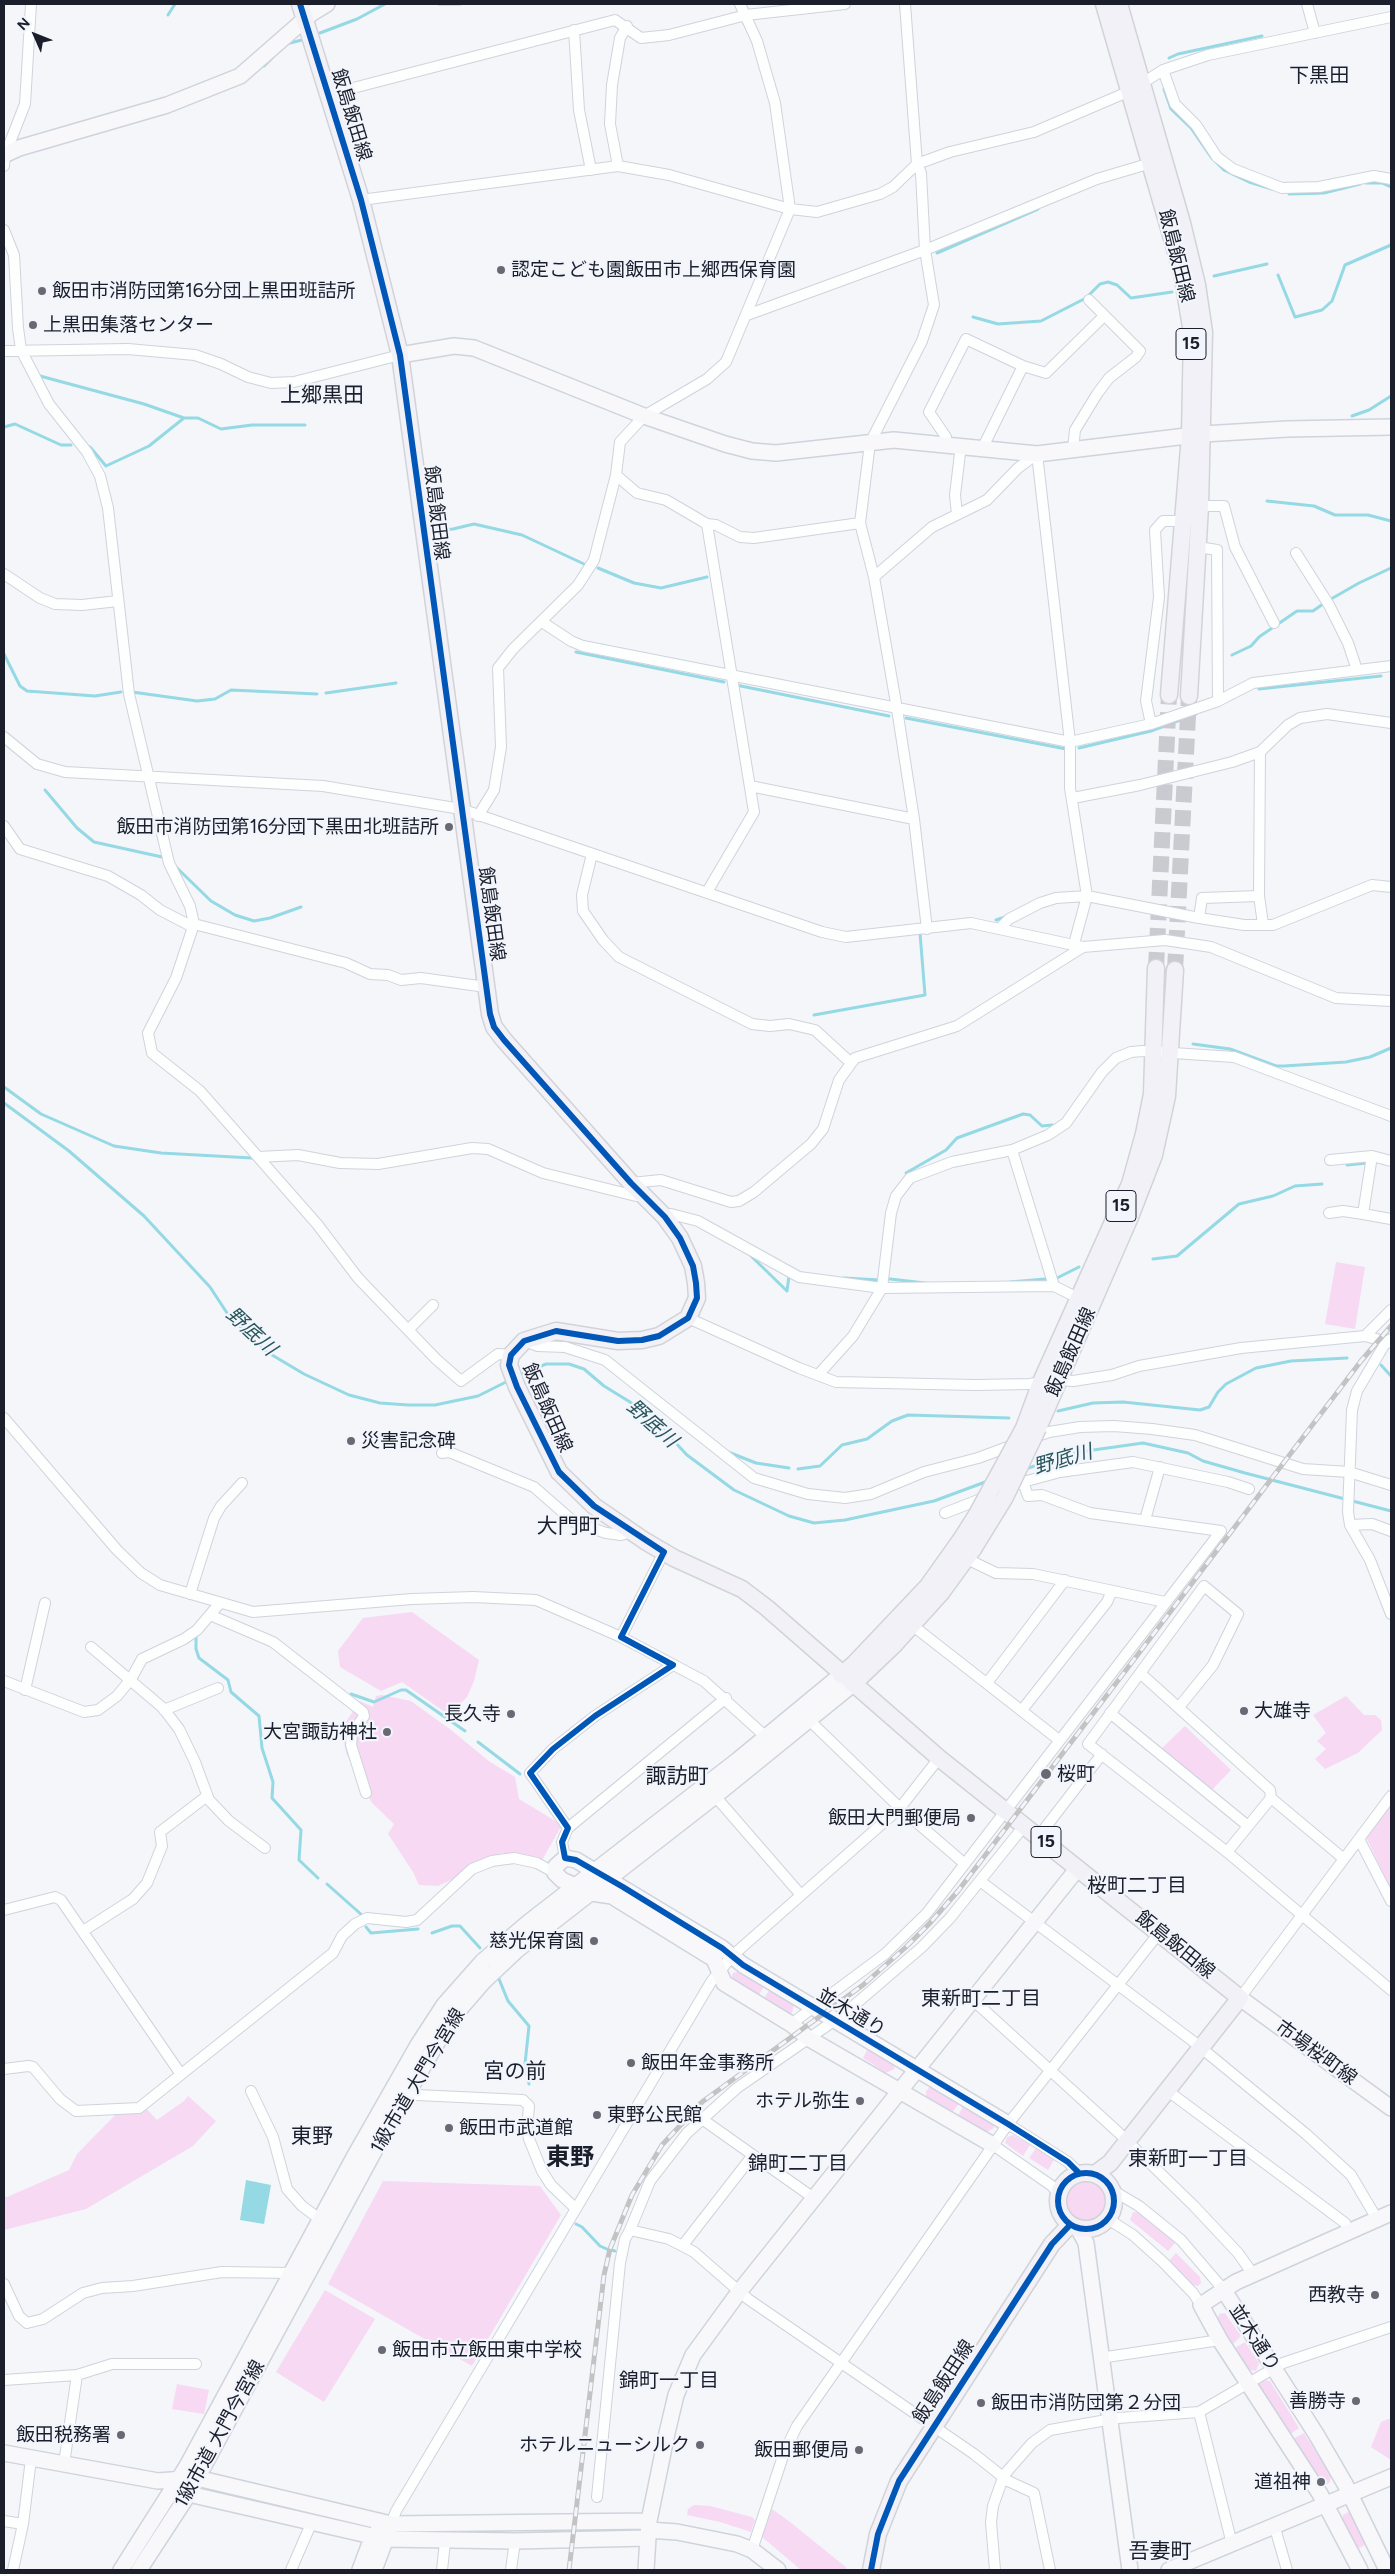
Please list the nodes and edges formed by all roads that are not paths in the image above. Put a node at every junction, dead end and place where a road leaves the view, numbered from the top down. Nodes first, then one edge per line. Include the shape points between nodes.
1 (31, 4) edge
2 (327, 4) edge
3 (740, 4) edge
4 (845, 4) edge
5 (905, 4) edge
6 (1104, 4) edge
7 (1119, 4) edge
8 (1307, 4) edge
9 (303, 11) edge
10 (746, 15) junction
11 (1391, 17) edge
12 (626, 26) junction
13 (574, 30) junction
14 (1315, 32) junction
15 (1163, 70) junction
16 (1136, 87) junction
17 (330, 94) junction
18 (4, 159) edge
19 (1151, 163) junction
20 (917, 164) junction
21 (618, 166) junction
22 (591, 170) junction
23 (1391, 179) edge
24 (361, 200) junction
25 (790, 209) junction
26 (4, 230) edge
27 (925, 250) junction
28 (1089, 300) dead end
29 (747, 315) junction
30 (1104, 316) junction
31 (22, 350) junction
32 (4, 351) edge
33 (400, 355) junction
34 (1023, 366) junction
35 (644, 416) junction
36 (1391, 427) edge
37 (1196, 434) junction
38 (870, 443) junction
39 (945, 443) junction
40 (961, 445) junction
41 (983, 448) junction
42 (1073, 450) junction
43 (1037, 454) junction
44 (616, 475) junction
45 (1200, 506) junction
46 (958, 514) junction
47 (1183, 521) junction
48 (860, 523) junction
49 (707, 524) junction
50 (1198, 548) junction
51 (1235, 548) junction
52 (1217, 550) junction
53 (1296, 553) dead end
54 (4, 574) edge
55 (874, 578) junction
56 (118, 601) junction
57 (542, 622) junction
58 (1274, 623) dead end
59 (1391, 666) edge
60 (1357, 670) junction
61 (730, 675) junction
62 (1169, 695) tunnel mouth
63 (1189, 696) tunnel mouth
64 (1218, 701) junction
65 (897, 709) junction
66 (1391, 723) edge
67 (1151, 724) junction
68 (4, 737) edge
69 (1070, 742) junction
70 (1260, 752) junction
71 (150, 776) junction
72 (750, 786) junction
73 (1073, 798) junction
74 (461, 810) junction
75 (478, 816) junction
76 (914, 819) junction
77 (4, 826) edge
78 (592, 854) junction
79 (1391, 887) edge
80 (707, 892) junction
81 (1087, 896) junction
82 (1259, 896) junction
83 (1200, 918) junction
84 (1263, 924) junction
85 (194, 926) junction
86 (927, 928) junction
87 (999, 929) junction
88 (1079, 945) junction
89 (1156, 968) tunnel mouth
90 (1175, 970) tunnel mouth
91 (486, 988) junction
92 (1391, 1001) edge
93 (1152, 1052) junction
94 (1170, 1052) junction
95 (850, 1062) junction
96 (1391, 1116) edge
97 (1012, 1150) junction
98 (1372, 1156) junction
99 (258, 1157) junction
100 (1330, 1160) dead end
101 (1391, 1161) edge
102 (631, 1183) junction
103 (644, 1196) junction
104 (1329, 1212) dead end
105 (1363, 1214) junction
106 (665, 1217) junction
107 (1391, 1219) edge
108 (1054, 1286) junction
109 (882, 1288) junction
110 (1080, 1299) junction
111 (432, 1305) dead end
112 (1391, 1310) edge
113 (688, 1318) junction
114 (408, 1330) junction
115 (1365, 1336) junction
116 (524, 1341) junction
117 (1390, 1342) edge
118 (510, 1360) junction
119 (818, 1375) junction
120 (1058, 1380) junction
121 (1041, 1382) junction
122 (4, 1418) edge
123 (1031, 1428) junction
124 (442, 1453) dead end
125 (1160, 1467) junction
126 (1350, 1472) junction
127 (1023, 1482) junction
128 (242, 1483) dead end
129 (1391, 1485) edge
130 (1249, 1489) dead end
131 (945, 1513) dead end
132 (1145, 1520) junction
133 (1350, 1525) junction
134 (1391, 1531) edge
135 (631, 1532) junction
136 (967, 1550) junction
137 (664, 1552) junction
138 (1066, 1580) junction
139 (1112, 1591) junction
140 (190, 1594) junction
141 (1165, 1602) junction
142 (45, 1603) dead end
143 (220, 1603) junction
144 (1391, 1614) edge
145 (210, 1615) junction
146 (912, 1625) junction
147 (621, 1637) junction
148 (91, 1647) dead end
149 (673, 1665) junction
150 (1140, 1673) junction
151 (131, 1680) junction
152 (847, 1680) junction
153 (4, 1682) edge
154 (987, 1683) junction
155 (218, 1688) dead end
156 (25, 1690) junction
157 (726, 1698) junction
158 (1179, 1707) junction
159 (164, 1710) junction
160 (1022, 1710) junction
161 (1110, 1713) junction
162 (810, 1720) junction
163 (765, 1736) junction
164 (1059, 1740) junction
165 (1102, 1754) junction
166 (939, 1758) junction
167 (366, 1793) dead end
168 (207, 1796) junction
169 (715, 1796) junction
170 (1391, 1796) edge
171 (1271, 1798) junction
172 (900, 1808) junction
173 (1004, 1811) junction
174 (1024, 1826) junction
175 (1248, 1826) junction
176 (568, 1828) junction
177 (1038, 1837) junction
178 (1359, 1840) junction
179 (265, 1848) dead end
180 (1227, 1852) junction
181 (565, 1858) junction
182 (1344, 1859) junction
183 (965, 1864) junction
184 (1078, 1868) junction
185 (594, 1871) junction
186 (555, 1874) junction
187 (607, 1880) junction
188 (980, 1881) junction
189 (577, 1885) junction
190 (591, 1893) junction
191 (800, 1895) junction
192 (1391, 1901) edge
193 (4, 1910) edge
194 (1302, 1914) junction
195 (1035, 1921) junction
196 (83, 1932) junction
197 (1159, 1932) junction
198 (732, 1956) junction
199 (720, 1973) junction
200 (1119, 1985) junction
201 (1391, 1990) edge
202 (1240, 1998) junction
203 (973, 2000) junction
204 (813, 2007) junction
205 (834, 2021) junction
206 (792, 2024) junction
207 (808, 2038) junction
208 (1201, 2048) junction
209 (4, 2069) edge
210 (917, 2070) junction
211 (1050, 2070) junction
212 (180, 2073) junction
213 (901, 2090) junction
214 (251, 2091) dead end
215 (1168, 2091) junction
216 (408, 2092) junction
217 (1391, 2108) edge
218 (702, 2119) junction
219 (1008, 2124) junction
220 (1128, 2141) junction
221 (993, 2145) junction
222 (753, 2155) junction
223 (1097, 2179) junction
224 (1058, 2193) junction
225 (815, 2199) junction
226 (576, 2210) junction
227 (1391, 2213) edge
228 (1108, 2219) junction
229 (1377, 2219) junction
230 (321, 2220) junction
231 (1077, 2228) junction
232 (630, 2230) junction
233 (1349, 2231) junction
234 (683, 2246) junction
235 (292, 2273) junction
236 (1253, 2274) junction
237 (4, 2284) edge
238 (1224, 2289) junction
239 (739, 2292) junction
240 (1201, 2306) junction
241 (1391, 2327) edge
242 (1220, 2340) junction
243 (1100, 2358) junction
244 (840, 2363) junction
245 (196, 2364) dead end
246 (1273, 2367) junction
247 (77, 2375) junction
248 (4, 2380) edge
249 (1248, 2383) junction
250 (1199, 2412) junction
251 (1108, 2419) junction
252 (933, 2425) junction
253 (4, 2453) edge
254 (31, 2459) junction
255 (64, 2464) junction
256 (1004, 2475) junction
257 (1391, 2477) edge
258 (197, 2478) junction
259 (177, 2484) junction
260 (188, 2495) junction
261 (1350, 2496) junction
262 (597, 2497) dead end
263 (1327, 2505) junction
264 (4, 2521) edge
265 (390, 2521) junction
266 (23, 2524) junction
267 (311, 2524) junction
268 (1275, 2528) junction
269 (649, 2530) junction
270 (379, 2539) junction
271 (515, 2541) junction
272 (445, 2542) junction
273 (1232, 2544) junction
274 (752, 2550) junction
275 (13, 2570) edge
276 (122, 2570) edge
277 (139, 2570) edge
278 (290, 2570) edge
279 (360, 2570) edge
280 (374, 2570) edge
281 (442, 2570) edge
282 (512, 2570) edge
283 (646, 2570) edge
284 (778, 2570) edge
285 (871, 2570) edge
286 (995, 2570) edge
287 (1050, 2570) edge
288 (1130, 2570) edge
289 (1168, 2570) edge
290 (1287, 2570) edge
291 (1360, 2570) edge
292 (1387, 2570) edge

1 - 18 street via 25,104
2 - 9 street
3 - 10 street
4 - 10 street
5 - 20 street
6 - 16 main road, 飯島飯田線 / 15
7 - 16 main road, 飯島飯田線 / 15
8 - 14 street
9 - 17 main road, 飯島飯田線
9 - 18 street via 233,80 167,106 19,148
10 - 12 street via 669,35 641,38
10 - 25 street via 775,103
11 - 14 street
12 - 13 street via 615,20
12 - 21 street via 620,38 612,85 610,124
13 - 17 street
13 - 22 street via 579,110
14 - 15 street via 1208,55
15 - 16 street
15 - 23 street via 1176,104 1196,125 1217,157 1233,169 1282,188 1319,187 1374,176
16 - 19 main road, 飯島飯田線 / 15
16 - 20 street via 1034,132 950,152
16 - 37 main road, 飯島飯田線 / 15 via 1197,285 1204,332
17 - 24 main road, 飯島飯田線
19 - 27 street via 1098,179
19 - 37 main road, 飯島飯田線 / 15 via 1188,303
20 - 25 street via 893,187 880,194 817,212
20 - 27 street via 921,173
21 - 22 street
21 - 25 street via 670,175
22 - 24 street
24 - 33 main road, 飯島飯田線
25 - 29 street
26 - 31 street via 14,255
27 - 29 street
27 - 38 street via 934,305 922,341
28 - 30 street
29 - 35 street via 726,362 707,379
30 - 34 street via 1046,373
30 - 42 street via 1140,351 1097,394 1075,430
31 - 32 street
31 - 33 street via 128,349 196,355 271,383 308,379
31 - 56 street via 49,404 87,452 100,476 108,508
33 - 35 street via 454,346 474,348
33 - 74 main road, 飯島飯田線
34 - 39 street via 966,339 929,412 946,437
34 - 41 street
35 - 38 street via 752,451 776,453
35 - 44 street via 620,442
36 - 37 street
37 - 42 street
37 - 45 main road, 飯島飯田線 / 15
37 - 47 main road, 飯島飯田線 / 15
38 - 39 street via 894,440
38 - 48 street
39 - 40 street
40 - 41 street
40 - 46 street via 955,495
41 - 43 street
42 - 43 street
43 - 46 street via 1018,468 987,500
43 - 69 street
44 - 49 street via 637,493 666,500
44 - 57 street via 594,560 578,585
45 - 50 main road, 飯島飯田線 / 15
45 - 51 street via 1224,506
46 - 55 street via 932,526
47 - 62 main road, 飯島飯田線 / 15
47 - 67 street via 1163,521 1155,530 1159,597 1146,701
48 - 49 street via 754,538 740,537
48 - 55 street
49 - 61 street
50 - 52 street
50 - 63 main road, 飯島飯田線 / 15
51 - 52 street
51 - 58 street
52 - 64 street
53 - 60 street via 1329,605
54 - 56 street via 55,604
55 - 65 street
56 - 71 street via 128,694
57 - 61 street via 571,642 583,646
57 - 75 street via 498,668 501,747 494,790
59 - 60 street
60 - 64 street via 1253,683
61 - 65 street
61 - 72 street
64 - 67 street
65 - 69 street
65 - 76 street
66 - 70 street via 1327,714 1300,718
67 - 69 street
68 - 71 street via 28,758 48,768 65,772
69 - 73 street
70 - 73 street via 1209,769
70 - 82 street
71 - 74 street via 323,786
71 - 85 street via 169,863 190,906
72 - 76 street
72 - 80 street via 754,812
73 - 81 street
74 - 75 street
74 - 91 main road, 飯島飯田線
75 - 78 street
76 - 86 street
77 - 85 street via 20,849 108,876 160,910
78 - 80 street
78 - 95 street via 582,895 583,911 619,957 752,1024 789,1024 815,1030
79 - 84 street via 1372,885 1273,925
80 - 86 street via 822,932 846,937
81 - 83 street
81 - 87 street via 1056,898 1040,903 1009,919
81 - 88 street
82 - 83 street via 1202,898
82 - 84 street
83 - 84 street via 1244,925
85 - 91 street via 346,963 370,974
85 - 99 street via 176,978 148,1033 152,1053 200,1091
86 - 87 street via 971,923
87 - 88 street
88 - 92 street via 1166,940 1211,946 1336,998
88 - 95 street via 957,1026
89 - 93 main road, 飯島飯田線 / 15
90 - 94 main road, 飯島飯田線 / 15
91 - 102 main road, 飯島飯田線 via 494,1027
93 - 94 street
93 - 97 street via 1131,1052 1116,1058 1102,1072 1066,1123 1032,1144
93 - 110 main road, 飯島飯田線 / 15 via 1152,1094 1130,1184
94 - 96 street via 1234,1057
94 - 120 main road, 飯島飯田線 / 15 via 1167,1096 1146,1177
95 - 102 street via 839,1080 823,1129 811,1144 739,1201 731,1202 661,1180
97 - 108 street
97 - 109 street via 952,1162 910,1178 896,1196 891,1213
98 - 100 street
98 - 101 street
98 - 105 street
99 - 103 street via 298,1155 340,1163 378,1164 472,1148 488,1149 542,1172
99 - 114 street via 317,1224 358,1278
102 - 103 main road, 飯島飯田線
103 - 106 main road, 飯島飯田線
104 - 105 street
105 - 107 street
106 - 109 street via 671,1214 698,1222 799,1277
106 - 113 main road, 飯島飯田線 via 680,1238 693,1266 697,1298
108 - 109 street
108 - 110 street
109 - 119 street via 853,1336
110 - 121 main road, 飯島飯田線 / 15
111 - 114 street
112 - 115 street
113 - 116 main road, 飯島飯田線 via 658,1336 642,1340 618,1341 556,1331
113 - 119 street
114 - 118 street via 461,1381 498,1354
115 - 117 street
115 - 120 street via 1240,1348 1139,1366 1073,1382
116 - 118 main road, 飯島飯田線
116 - 126 street via 538,1346 565,1347 605,1360 754,1478 808,1494 845,1498 871,1494 924,1472 978,1458 1049,1432 1080,1427 1114,1426 1194,1435 1303,1469
117 - 126 street via 1357,1392 1352,1410
118 - 135 main road, 飯島飯田線 / 15 via 516,1387 559,1472 580,1494
119 - 121 street via 836,1382 975,1385
120 - 121 street
120 - 123 main road, 飯島飯田線 / 15
121 - 123 main road, 飯島飯田線 / 15
122 - 140 street via 130,1563 160,1585
123 - 136 main road, 飯島飯田線 / 15, bridge via 976,1516
124 - 135 street via 449,1452 534,1488 574,1522 606,1533 621,1535
125 - 127 street via 1133,1462 1060,1472
125 - 130 street
125 - 132 street
126 - 129 street
126 - 133 street
127 - 131 street
127 - 132 street via 1028,1496 1042,1495 1090,1513
128 - 140 street via 214,1518
132 - 141 street via 1221,1531
133 - 134 street via 1372,1524
133 - 144 street via 1370,1560
135 - 137 main road, 飯島飯田線 / 15
136 - 138 street via 996,1573 1033,1574
136 - 146 main road, 飯島飯田線 / 15 via 941,1593
136 - 152 main road, 飯島飯田線 / 15 via 854,1664
137 - 147 street
137 - 152 main road, 飯島飯田線 / 15 via 742,1589
138 - 139 street
138 - 154 street
139 - 141 street
139 - 160 street via 1107,1602
140 - 143 street
141 - 164 street
142 - 156 street
143 - 145 street
143 - 147 street via 253,1612 431,1598 536,1600
145 - 151 street via 184,1639 142,1659
145 - 167 street via 273,1642 363,1712 364,1716 352,1734 351,1745
146 - 152 main road, 飯島飯田線 / 15
146 - 154 street
147 - 149 street
148 - 151 street
149 - 157 street via 704,1681
149 - 176 street via 596,1716 553,1749 530,1773
150 - 158 street
150 - 158 street via 1204,1586 1238,1614 1213,1665
150 - 161 street
151 - 156 street via 98,1710 84,1712
151 - 159 street
152 - 162 street, 1級市道 大門今宮線
152 - 163 street
152 - 166 main road, 飯島飯田線 / 15
153 - 156 street
154 - 160 street
155 - 159 street
157 - 163 street
157 - 176 street
158 - 171 street via 1270,1790
159 - 168 street via 179,1729
160 - 164 street
161 - 165 street via 1088,1744
161 - 175 street
162 - 169 street, 1級市道 大門今宮線
162 - 172 street
163 - 185 street
164 - 173 street
165 - 177 street
165 - 180 street
166 - 172 street
166 - 173 main road, 飯島飯田線 / 15
168 - 179 street via 229,1820
168 - 196 street via 160,1832 162,1846 147,1883 133,1899
169 - 187 street, 1級市道 大門今宮線
169 - 191 street
170 - 178 street
171 - 175 street
171 - 182 street
172 - 183 street
172 - 191 street
173 - 174 main road, 飯島飯田線 / 15
173 - 183 street
174 - 177 main road, 飯島飯田線 / 15
174 - 188 street
175 - 180 street
176 - 181 street via 562,1842
177 - 184 main road, 飯島飯田線 / 15
178 - 182 street
178 - 192 street
180 - 194 street
181 - 185 street, 並木通り via 576,1860
181 - 186 street via 556,1866
182 - 194 street
183 - 204 street via 927,1912 884,1954
184 - 195 street
184 - 197 main road, 飯島飯田線 / 15
185 - 187 street, 並木通り
185 - 189 street
186 - 189 street
186 - 212 street via 537,1863 514,1858 482,1864 417,1920 367,1918 355,1924 342,1936 333,1953
187 - 190 street, 1級市道 大門今宮線
187 - 198 street, 並木通り via 640,1897
188 - 195 street
188 - 205 street via 922,1947
189 - 190 street
189 - 230 street via 483,1961 444,2004 418,2044
190 - 199 street via 612,1896 714,1959
190 - 216 street, 1級市道 大門今宮線 via 517,1950 483,1982 451,2019
191 - 198 street
193 - 196 street via 55,1897 62,1900
194 - 201 street
194 - 202 street
195 - 200 street
195 - 203 street
196 - 212 street
197 - 200 street
197 - 202 main road, 飯島飯田線 / 15
198 - 199 street
198 - 204 street, 並木通り
199 - 206 street via 724,1983
199 - 226 street via 711,1982
200 - 208 street
200 - 211 street
202 - 208 main road
202 - 217 street, 市場桜町線
203 - 210 street
203 - 211 street
204 - 205 street, 並木通り
204 - 206 street
205 - 207 street
205 - 210 street, 並木通り
206 - 207 street
207 - 213 street
207 - 218 street via 737,2088
208 - 215 main road
208 - 229 street via 1351,2175
209 - 212 street via 33,2067 60,2099 76,2111 139,2108
210 - 213 street
210 - 219 street, 並木通り
211 - 219 street
211 - 220 street
213 - 221 street
213 - 225 street
214 - 230 street via 273,2137 286,2189
215 - 220 main road
215 - 233 street via 1345,2224
216 - 226 street via 524,2100 529,2106 529,2139 542,2170 551,2185
216 - 258 street, 1級市道 大門今宮線
218 - 222 street
218 - 232 street via 654,2175
219 - 221 street
219 - 223 street, 並木通り
220 - 223 main road
220 - 236 street via 1224,2238
221 - 224 street
221 - 244 street
222 - 225 street
222 - 234 street
223 - 224 main road via 1066,2180
223 - 228 main road via 1114,2202
223 - 238 street, 並木通り via 1181,2240
224 - 231 main road via 1057,2204
225 - 239 street
226 - 265 street
227 - 229 street
228 - 231 main road, 飯島飯田線
228 - 240 street, 並木通り via 1133,2235 1163,2262
229 - 233 street
230 - 235 street
231 - 243 street
231 - 252 main road, 飯島飯田線 via 1052,2244
232 - 234 street
232 - 262 street via 620,2263
233 - 236 street
234 - 239 street via 703,2259
235 - 237 street via 222,2272 102,2288 83,2293 42,2319 27,2323 19,2316
235 - 259 street
236 - 238 street
238 - 240 street
238 - 246 street, 並木通り
239 - 244 street
239 - 269 street via 702,2341 684,2374 666,2434
240 - 242 street, 並木通り
241 - 246 street
242 - 243 street
242 - 249 street, 並木通り
243 - 251 street
244 - 252 street
244 - 274 street via 796,2426
245 - 247 street via 112,2364
246 - 249 street
246 - 261 street, 並木通り via 1316,2434
247 - 248 street
247 - 255 street
249 - 250 street
249 - 263 street, 並木通り
250 - 251 street
250 - 273 street
251 - 256 street via 1050,2430 1032,2444
251 - 288 street
252 - 256 street
252 - 285 main road, 飯島飯田線 via 898,2481 878,2534
253 - 254 street
254 - 255 street
254 - 266 street
255 - 259 street
256 - 286 street via 991,2522
256 - 287 street via 1008,2481 1036,2497
257 - 261 street
258 - 259 street
258 - 260 street, 1級市道 大門今宮線
258 - 265 street
259 - 260 street
259 - 276 street
260 - 267 street
260 - 277 street, 1級市道 大門今宮線
261 - 263 street
261 - 292 street, 並木通り
263 - 268 street
263 - 291 street, 並木通り
264 - 266 street
265 - 269 street
265 - 270 street
266 - 275 street
267 - 270 street
267 - 278 street
268 - 273 street
268 - 290 street
269 - 271 street
269 - 274 street via 718,2539
269 - 283 street
270 - 272 street
270 - 279 street
270 - 280 street
271 - 272 street
271 - 282 street
272 - 281 street
273 - 289 street
274 - 284 street

